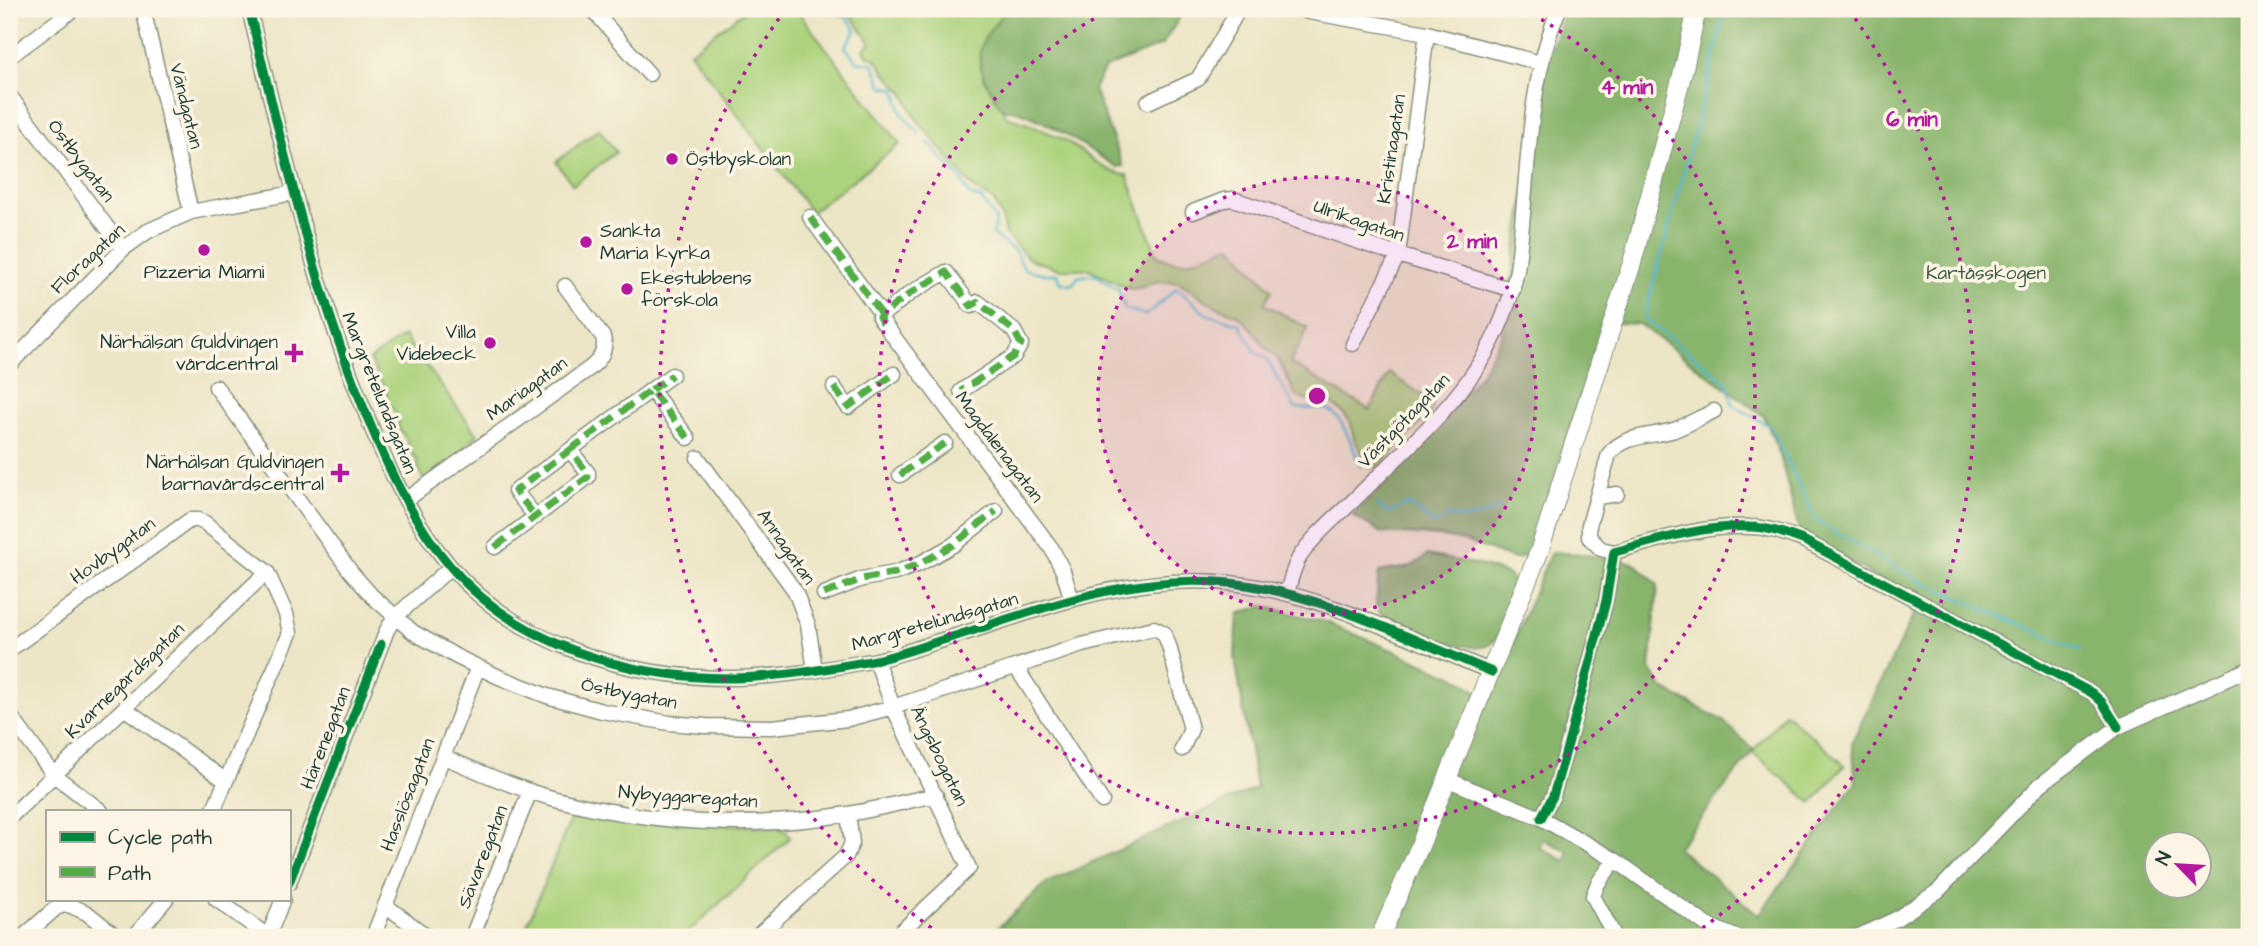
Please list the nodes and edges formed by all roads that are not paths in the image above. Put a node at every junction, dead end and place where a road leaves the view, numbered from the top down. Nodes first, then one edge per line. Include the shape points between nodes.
1 (74, 9) edge
2 (143, 9) edge
3 (249, 9) edge
4 (592, 9) edge
5 (1239, 9) edge
6 (1301, 9) edge
7 (1559, 9) edge
8 (1696, 9) edge
9 (1427, 33) junction
10 (9, 57) edge
11 (1541, 63) junction
12 (649, 74) dead end
13 (9, 95) edge
14 (1148, 102) dead end
15 (293, 194) junction
16 (191, 212) junction
17 (1193, 212) dead end
18 (810, 217) dead end
19 (122, 249) junction
20 (1398, 255) junction
21 (565, 286) dead end
22 (1513, 290) junction
23 (883, 319) junction
24 (1353, 344) dead end
25 (9, 365) edge
26 (894, 374) dead end
27 (672, 375) dead end
28 (216, 387) dead end
29 (834, 387) dead end
30 (650, 390) junction
31 (961, 391) dead end
32 (1714, 411) dead end
33 (688, 438) dead end
34 (945, 443) dead end
35 (570, 450) junction
36 (698, 458) dead end
37 (900, 475) dead end
38 (1617, 494) dead end
39 (1597, 497) junction
40 (406, 500) junction
41 (996, 512) dead end
42 (536, 517) junction
43 (495, 547) dead end
44 (1614, 552) junction
45 (451, 567) junction
46 (267, 572) junction
47 (1287, 593) junction
48 (824, 594) dead end
49 (1072, 600) junction
50 (395, 617) junction
51 (9, 650) edge
52 (876, 660) junction
53 (478, 667) junction
54 (1016, 667) junction
55 (2249, 669) edge
56 (815, 670) junction
57 (1492, 672) junction
58 (893, 706) junction
59 (124, 708) junction
60 (9, 714) edge
61 (2118, 727) junction
62 (1182, 748) dead end
63 (444, 757) junction
64 (54, 775) junction
65 (1446, 779) junction
66 (226, 781) junction
67 (530, 791) junction
68 (936, 795) junction
69 (1102, 802) dead end
70 (100, 810) edge
71 (213, 810) edge
72 (848, 814) junction
73 (9, 818) edge
74 (1541, 818) junction
75 (1615, 860) junction
76 (290, 880) edge
77 (165, 900) edge
78 (217, 900) edge
79 (283, 900) edge
80 (385, 905) junction
81 (23, 937) edge
82 (117, 937) edge
83 (134, 937) edge
84 (268, 937) edge
85 (373, 937) edge
86 (428, 937) edge
87 (472, 937) edge
88 (756, 937) edge
89 (895, 937) edge
90 (1380, 937) edge
91 (1615, 937) edge
92 (1736, 937) edge
93 (1857, 937) edge

1 - 10 street
2 - 16 street, Vändgatan
3 - 15 street, Margretelundsgatan
4 - 12 street
5 - 14 street via 1198,79
6 - 9 street
7 - 11 street, Västgötagatan
8 - 57 main road via 1658,171 1594,385 1539,552
9 - 11 street
9 - 20 street, Kristinagatan
11 - 22 street, Västgötagatan
13 - 19 street, Östbygatan
15 - 16 street, Floragatan
15 - 40 street, Margretelundsgatan via 331,324 379,449
16 - 19 street, Floragatan via 159,225
17 - 20 street, Ulrikagatan via 1233,199
18 - 23 street, Magdalenagatan
19 - 25 street, Floragatan
20 - 22 street, Ulrikagatan
20 - 24 street, Kristinagatan
21 - 40 street, Mariagatan via 603,337 601,356
22 - 47 street, Västgötagatan via 1490,349 1465,387 1320,533 1300,558
23 - 31 street via 912,292 946,272 971,306 978,302 1014,331 1021,344 1014,356
23 - 49 street, Magdalenagatan via 1052,550
26 - 29 street via 848,407
27 - 30 street
28 - 50 street, Östbygatan via 351,572
30 - 33 street
30 - 35 street
32 - 39 street via 1675,430 1615,446
34 - 37 street
35 - 42 street via 588,477
35 - 42 street via 515,491
36 - 56 street, Annagatan via 796,591 808,625
38 - 39 street
39 - 44 street via 1589,537 1601,549
40 - 45 street, Margretelundsgatan
41 - 48 street via 928,560
42 - 43 street
44 - 61 street via 1673,536 1750,527 1803,540 2092,693
44 - 74 street via 1606,601 1571,731 1553,796
45 - 50 street, Härenegatan
45 - 56 street, Margretelundsgatan via 517,623 603,661 653,672 712,677
46 - 51 street, Hovbygatan via 205,523 190,520
46 - 59 street, Kvarnegårdsgatan
46 - 66 street, Hovbygatan via 290,633
47 - 49 street, Margretelundsgatan via 1245,584 1167,581 1124,586
47 - 57 street, Margretelundsgatan
49 - 52 street, Margretelundsgatan
50 - 53 street, Östbygatan via 427,641
50 - 76 street, Härenegatan
52 - 56 street, Margretelundsgatan
52 - 58 street, Ängsbogatan
53 - 58 street, Östbygatan via 573,704 669,723 772,727 848,719
53 - 63 street, Hasslösagatan
54 - 58 street, Östbygatan
54 - 62 street, Östbygatan via 1154,628 1164,633 1169,646 1191,729
54 - 69 street
55 - 61 street
57 - 65 main road
58 - 68 street, Ängsbogatan
59 - 64 street, Kvarnegårdsgatan
59 - 66 street
60 - 64 street
61 - 93 street via 2040,785 1938,891 1896,919
63 - 67 street, Nybyggaregatan
63 - 80 street, Hasslösagatan
64 - 70 street
64 - 73 street, Kvarnegårdsgatan
65 - 74 street
65 - 90 main road
66 - 71 street, Hovbygatan
67 - 72 street, Nybyggaregatan via 611,812 674,819 765,822
67 - 87 street, Sävaregatan
68 - 72 street, Nybyggaregatan
68 - 89 street, Ängsbogatan via 969,868
72 - 88 street via 852,843 846,856
74 - 75 street
75 - 91 street via 1593,896
75 - 92 street via 1707,925
77 - 83 street
78 - 84 street
79 - 84 street
80 - 85 street, Hasslösagatan
80 - 86 street
81 - 82 street via 67,904 87,913

